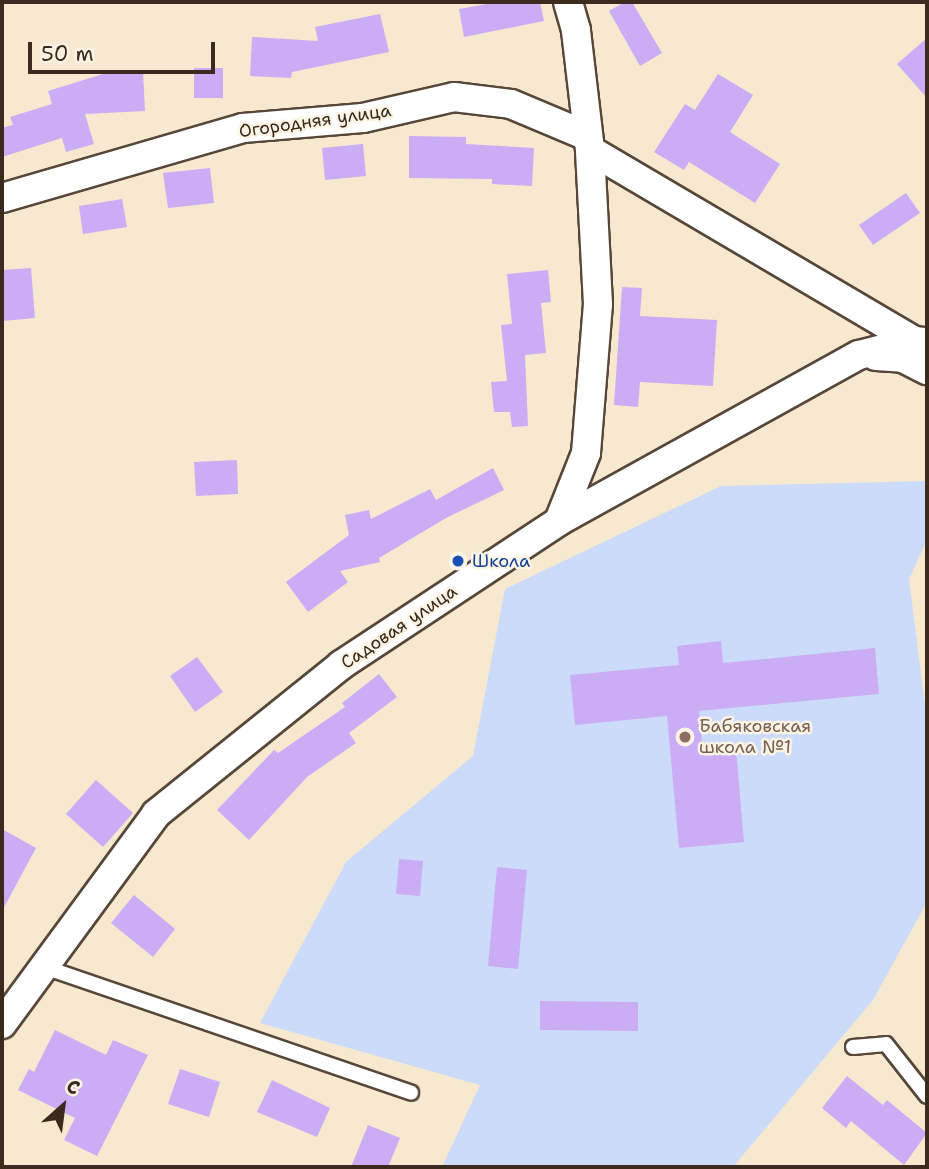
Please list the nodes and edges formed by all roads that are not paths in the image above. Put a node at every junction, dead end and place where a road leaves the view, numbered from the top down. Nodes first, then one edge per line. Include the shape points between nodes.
1 (568, 2) edge
2 (588, 143) junction
3 (2, 198) edge
4 (921, 342) edge
5 (859, 355) junction
6 (927, 370) edge
7 (559, 521) junction
8 (44, 967) junction
9 (2, 1024) edge
10 (853, 1047) dead end
11 (411, 1093) dead end
12 (927, 1096) edge

1 - 2 street via 576,30
2 - 3 street, Огородняя улица via 511,104 454,97 363,118 243,128
2 - 4 street, Огородняя улица
2 - 7 street via 598,304 586,453
4 - 5 street, Садовая улица
5 - 6 street via 903,358
5 - 7 street, Садовая улица
7 - 8 street, Садовая улица via 341,665 156,814
8 - 9 street, Садовая улица
8 - 11 lane
10 - 12 lane via 886,1044

